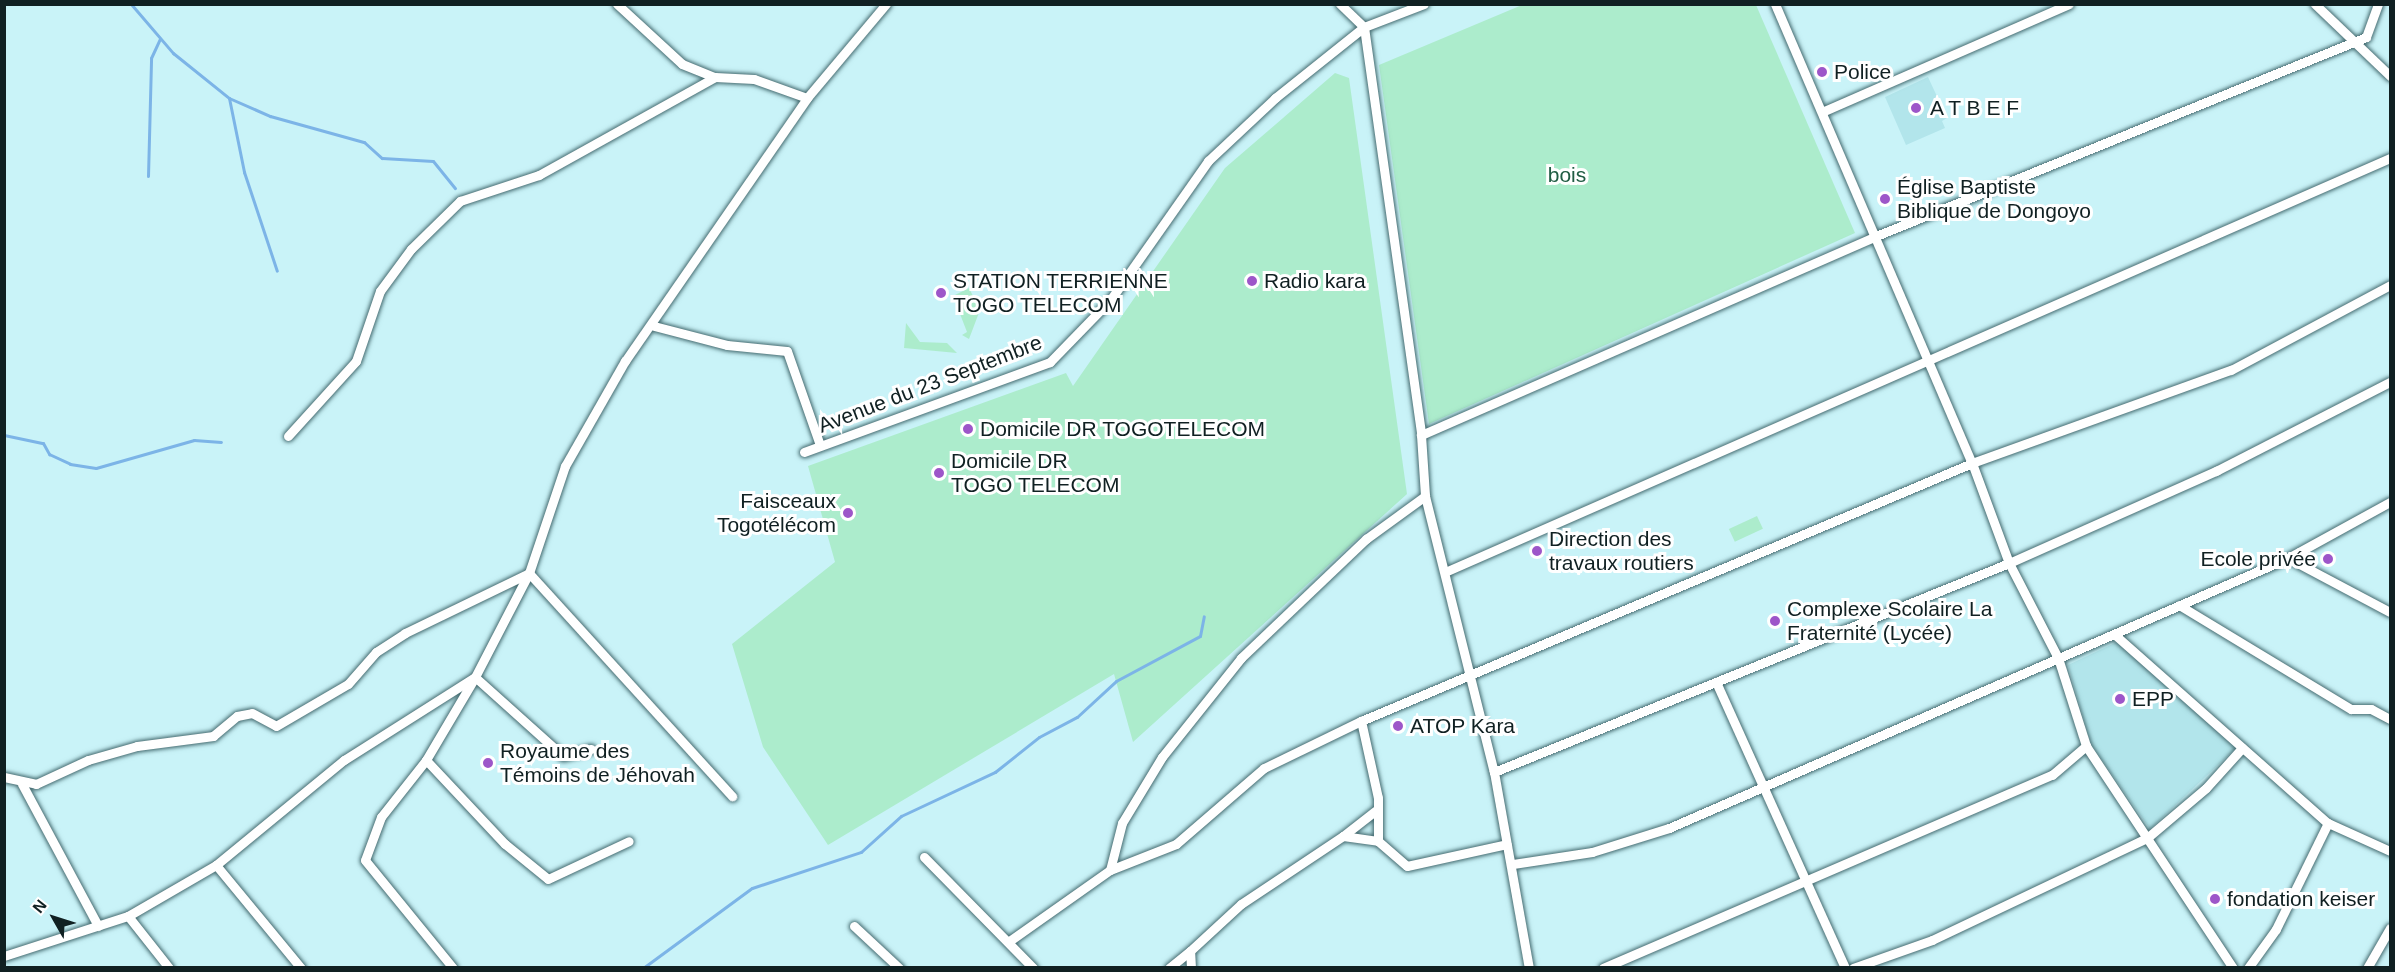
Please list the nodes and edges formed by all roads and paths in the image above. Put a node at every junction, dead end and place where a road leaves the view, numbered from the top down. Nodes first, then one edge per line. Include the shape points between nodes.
1 (617, 4) edge
2 (886, 4) edge
3 (1340, 4) edge
4 (1424, 4) edge
5 (1775, 4) edge
6 (2069, 4) edge
7 (2315, 4) edge
8 (2378, 4) edge
9 (1364, 27) junction
10 (2353, 39) junction
11 (2391, 76) edge
12 (715, 77) junction
13 (807, 99) junction
14 (1824, 111) junction
15 (2391, 158) edge
16 (1876, 236) junction
17 (2391, 285) edge
18 (654, 326) junction
19 (1928, 359) junction
20 (2391, 382) edge
21 (1421, 435) junction
22 (288, 436) dead end
23 (820, 445) junction
24 (804, 452) dead end
25 (1972, 463) junction
26 (1425, 496) junction
27 (2391, 502) edge
28 (2288, 558) junction
29 (2009, 563) junction
30 (1445, 572) junction
31 (529, 573) junction
32 (2179, 605) junction
33 (2391, 612) edge
34 (2114, 634) junction
35 (2058, 658) junction
36 (1472, 673) junction
37 (475, 677) junction
38 (1716, 682) junction
39 (2391, 719) edge
40 (1361, 721) junction
41 (2086, 746) junction
42 (2242, 748) junction
43 (591, 749) dead end
44 (426, 760) junction
45 (1494, 772) junction
46 (4, 777) edge
47 (22, 784) junction
48 (1763, 787) junction
49 (732, 796) dead end
50 (1375, 811) junction
51 (2328, 823) junction
52 (1343, 836) junction
53 (2147, 838) junction
54 (629, 841) dead end
55 (1378, 841) junction
56 (1507, 844) junction
57 (2391, 851) edge
58 (924, 857) dead end
59 (1513, 864) junction
60 (216, 865) junction
61 (1110, 870) junction
62 (1805, 880) junction
63 (128, 916) junction
64 (99, 926) junction
65 (854, 927) dead end
66 (2391, 928) edge
67 (1008, 942) junction
68 (1190, 951) junction
69 (4, 956) edge
70 (1845, 967) edge
71 (169, 968) edge
72 (301, 968) edge
73 (453, 968) edge
74 (899, 968) edge
75 (1033, 968) edge
76 (1169, 968) edge
77 (1191, 968) edge
78 (1529, 968) edge
79 (1603, 968) edge
80 (2233, 968) edge
81 (2248, 968) edge
82 (2367, 968) edge

1 - 12 street via 682,64
2 - 13 street
3 - 9 street
4 - 9 street, Avenue du 23 Septembre
5 - 14 street
6 - 14 street
7 - 10 street
8 - 10 street via 2366,38
9 - 21 street
9 - 23 street, Avenue du 23 Septembre via 1275,98 1208,160 1111,299 1050,362
10 - 11 street
10 - 16 street
12 - 13 street via 754,80
12 - 22 street via 539,175 460,201 411,249 380,291 356,361
13 - 18 street
14 - 16 street
15 - 19 street
16 - 19 street
16 - 21 street
17 - 25 street via 2231,370
18 - 23 street via 727,345 786,351
18 - 31 street via 625,361 565,466
19 - 25 street
19 - 30 street
20 - 29 street via 2216,471
21 - 26 street
23 - 24 street, Avenue du 23 Septembre
25 - 29 street
25 - 36 street
26 - 30 street
26 - 61 street via 1366,539 1241,658 1162,757 1122,823
27 - 28 street
28 - 32 street
28 - 33 street
29 - 35 street
29 - 38 street
30 - 36 street
31 - 37 street
31 - 47 street via 405,633 376,652 348,684 276,726 252,713 237,716 213,736 137,746
31 - 49 street
32 - 34 street
32 - 39 street via 2351,709 2371,710
34 - 35 street
34 - 42 street
35 - 41 street
35 - 48 street
36 - 40 street
36 - 45 street
37 - 43 street via 563,756
37 - 44 street
37 - 60 street via 344,760
38 - 45 street
38 - 48 street
40 - 50 street via 1378,798
40 - 61 street via 1264,768 1176,844
41 - 53 street
41 - 62 street via 2052,775
42 - 51 street
42 - 53 street via 2206,789
44 - 54 street via 505,844 548,879
44 - 73 street via 381,817 365,860
45 - 56 street
46 - 47 street
47 - 64 street
48 - 59 street via 1669,828 1592,852
48 - 62 street
50 - 52 street
50 - 55 street
51 - 57 street
51 - 81 street via 2276,929
52 - 55 street
52 - 68 street via 1241,904
53 - 70 street via 1932,940
53 - 80 street
55 - 56 street via 1407,867
56 - 59 street
58 - 67 street
59 - 78 street
60 - 63 street
60 - 72 street
61 - 67 street
62 - 70 street
62 - 79 street
63 - 64 street
63 - 71 street
64 - 69 street
65 - 74 street
66 - 82 street
67 - 75 street
68 - 76 street
68 - 77 street

